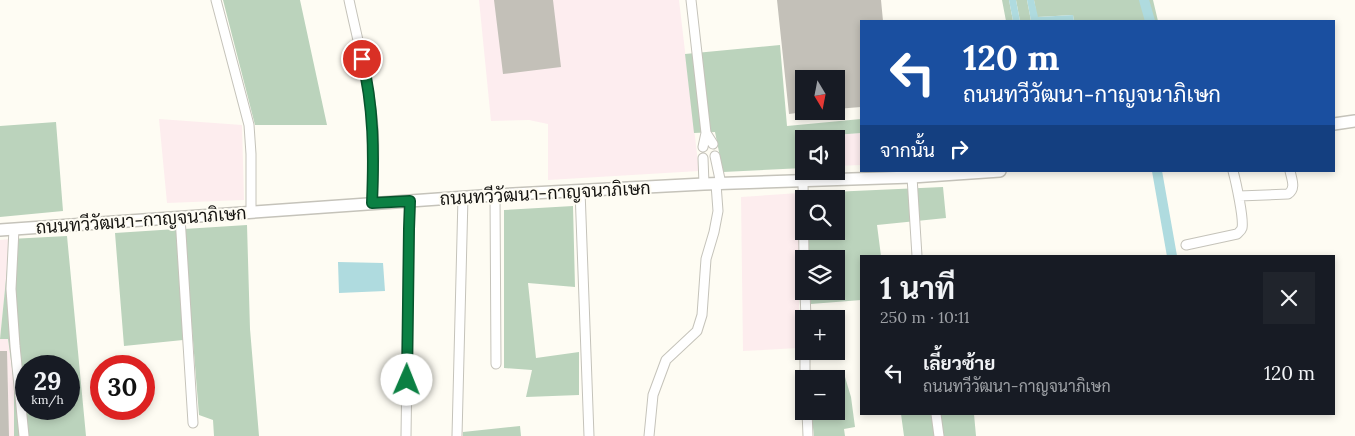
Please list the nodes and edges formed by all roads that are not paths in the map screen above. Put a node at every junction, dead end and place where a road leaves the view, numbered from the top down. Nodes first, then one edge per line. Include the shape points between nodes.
1 (216, 0) edge
2 (349, 0) edge
3 (691, 0) edge
4 (1355, 121) edge
5 (1335, 124) edge
6 (706, 133) junction
7 (713, 144) dead end
8 (702, 147) dead end
9 (715, 156) dead end
10 (703, 158) dead end
11 (985, 172) edge
12 (1233, 172) edge
13 (1290, 172) edge
14 (912, 177) junction
15 (803, 181) junction
16 (714, 184) junction
17 (580, 190) junction
18 (495, 195) junction
19 (1239, 196) junction
20 (463, 198) junction
21 (410, 201) junction
22 (372, 203) junction
23 (252, 212) junction
24 (180, 217) junction
25 (14, 229) junction
26 (0, 230) edge
27 (1186, 245) dead end
28 (804, 250) edge
29 (917, 255) edge
30 (496, 364) dead end
31 (936, 415) edge
32 (807, 420) edge
33 (193, 423) dead end
34 (24, 436) edge
35 (406, 436) edge
36 (457, 436) edge
37 (589, 436) edge
38 (649, 436) edge
39 (808, 436) edge
40 (939, 436) edge

1 - 23 street via 249,125
2 - 22 street via 365,69 373,125
3 - 6 street
4 - 5 street
6 - 7 street
6 - 8 street
9 - 16 street
10 - 16 street
11 - 14 street, ถนนทวีวัฒนา-กาญจนาภิเษก
12 - 19 street
13 - 19 street via 1294,188 1288,194
14 - 15 street, ถนนทวีวัฒนา-กาญจนาภิเษก
14 - 29 street
15 - 16 street, ถนนทวีวัฒนา-กาญจนาภิเษก
15 - 28 street
16 - 17 street, ถนนทวีวัฒนา-กาญจนาภิเษก
16 - 38 street via 718,211 706,259 702,314 697,331 666,360 653,395
17 - 18 street, ถนนทวีวัฒนา-กาญจนาภิเษก
17 - 37 street
18 - 20 street, ถนนทวีวัฒนา-กาญจนาภิเษก
18 - 30 street
19 - 27 street via 1242,225 1237,234
20 - 21 street, ถนนทวีวัฒนา-กาญจนาภิเษก
20 - 36 street
21 - 22 street, ถนนทวีวัฒนา-กาญจนาภิเษก
21 - 35 street
22 - 23 street, ถนนทวีวัฒนา-กาญจนาภิเษก
23 - 24 street, ถนนทวีวัฒนา-กาญจนาภิเษก
24 - 25 street, ถนนทวีวัฒนา-กาญจนาภิเษก
24 - 33 street
25 - 26 street, ถนนทวีวัฒนา-กาญจนาภิเษก
25 - 34 street via 11,289
31 - 40 street
32 - 39 street

